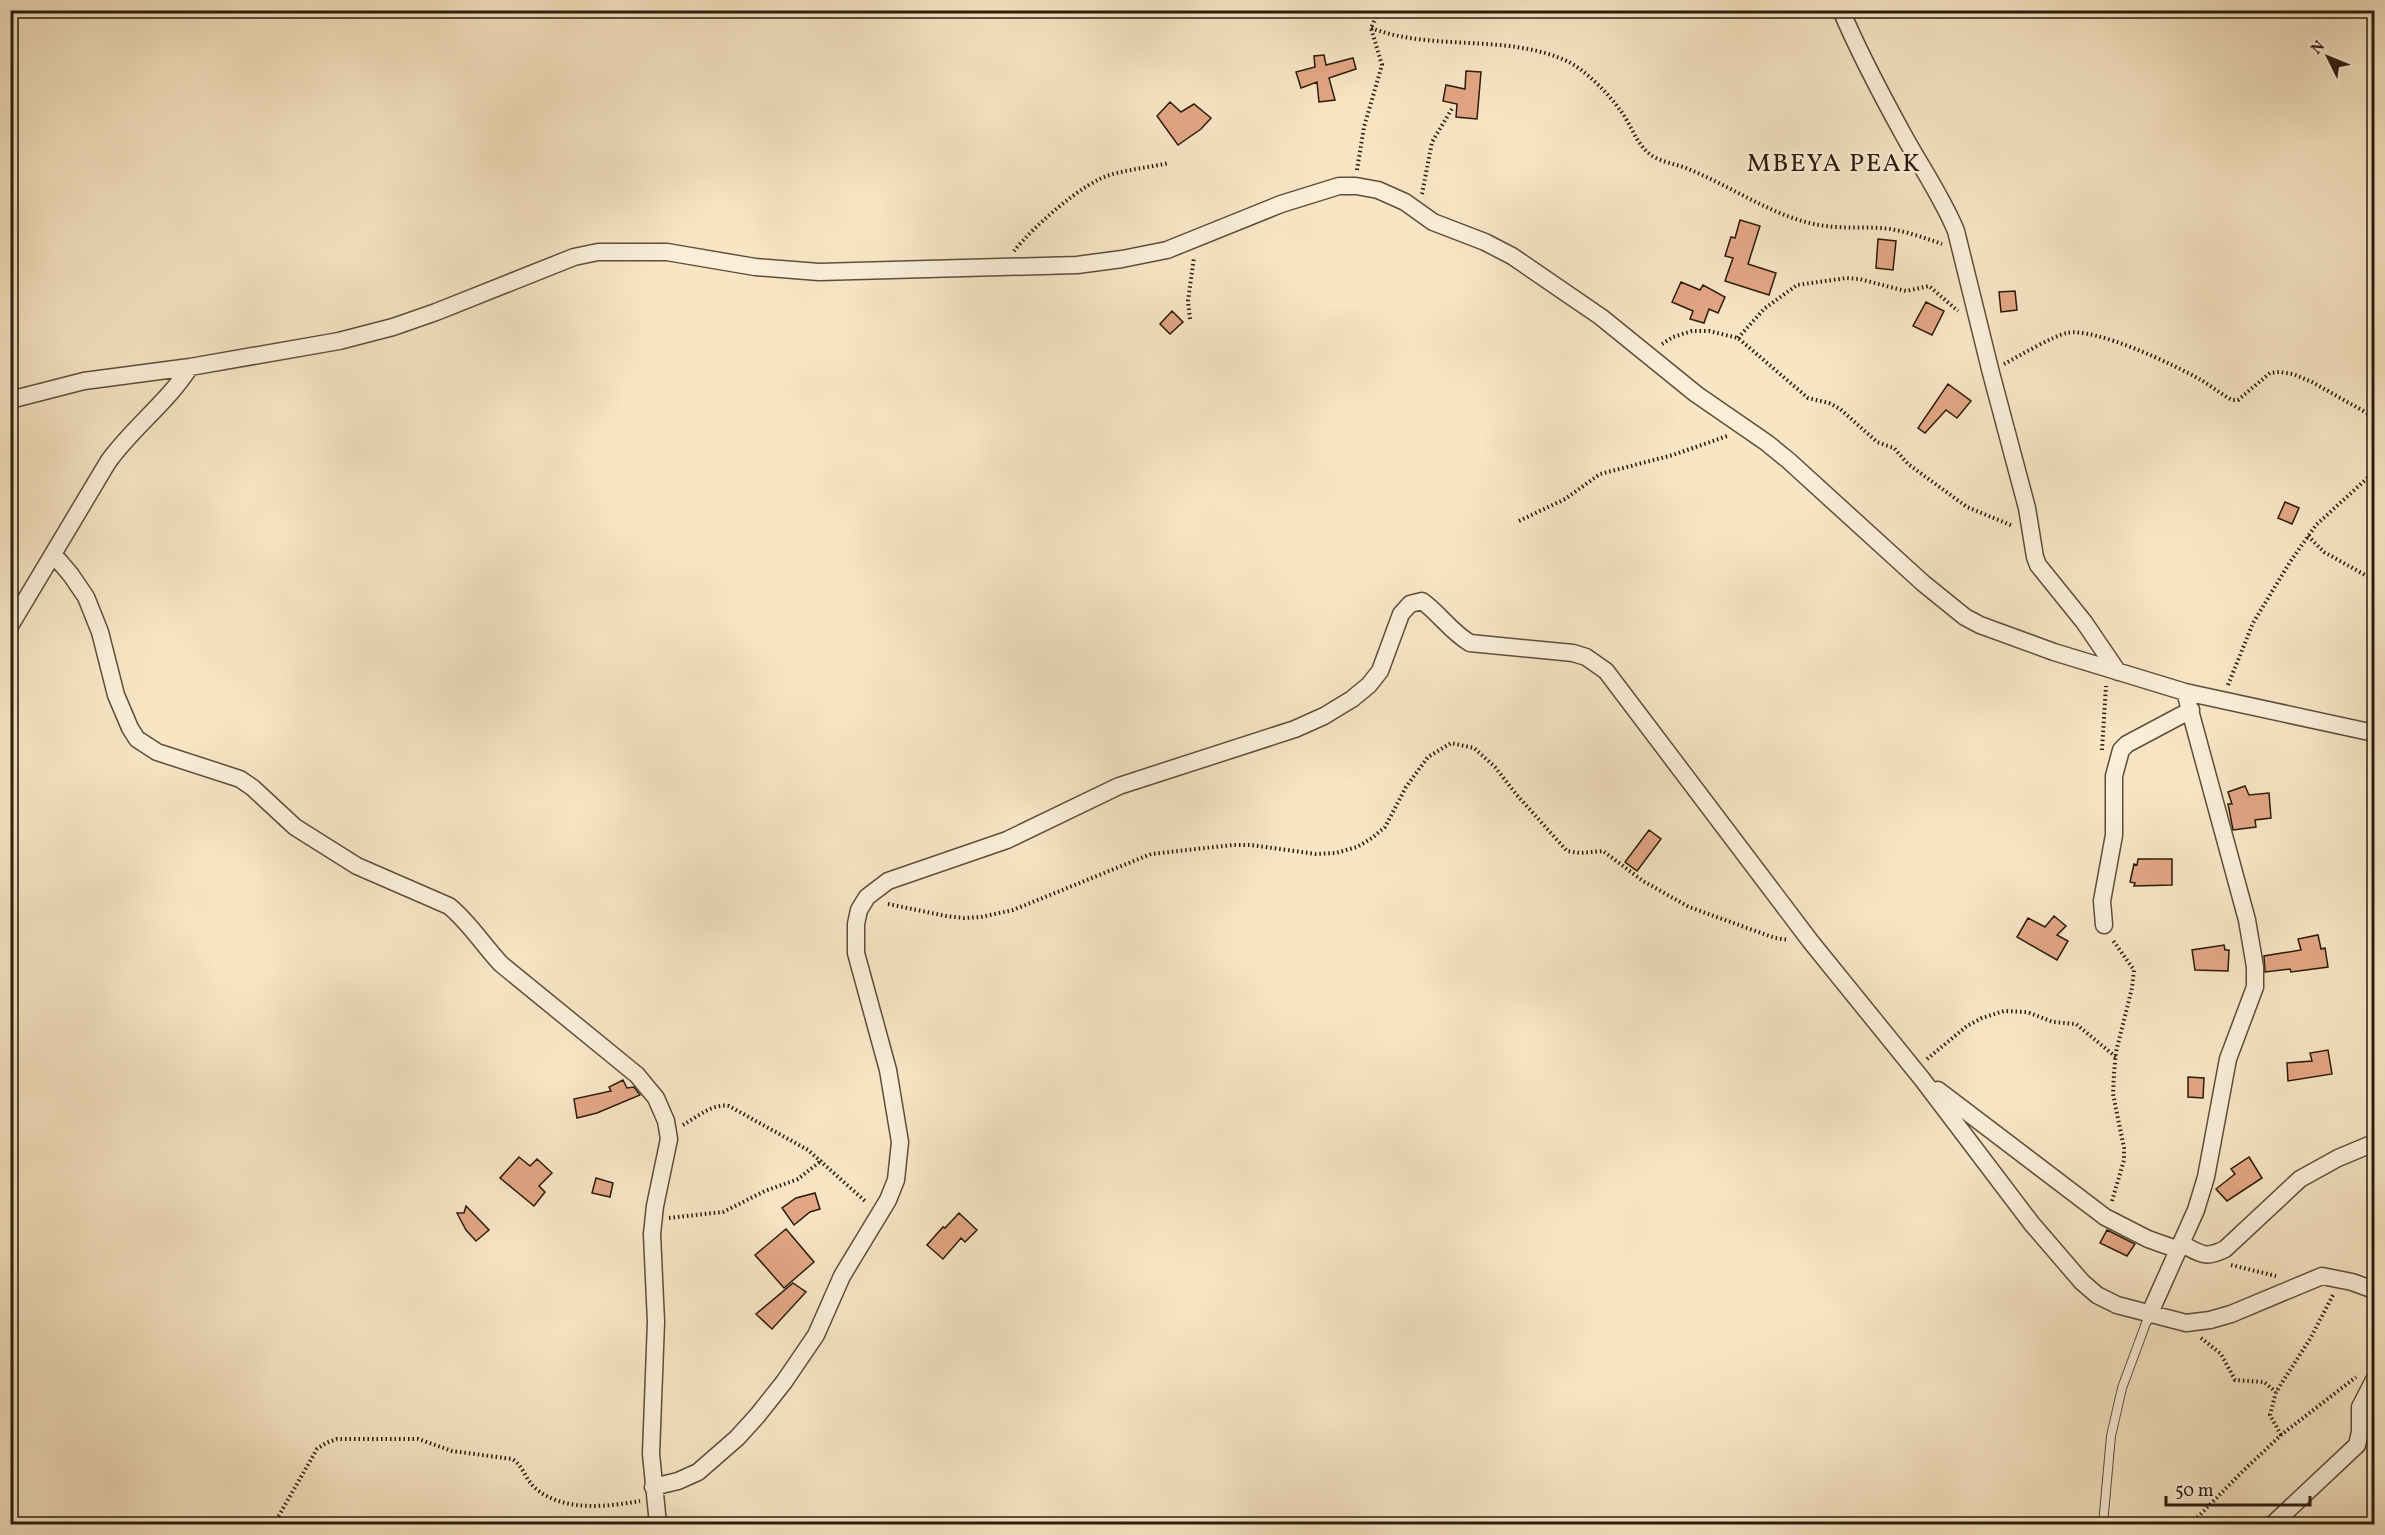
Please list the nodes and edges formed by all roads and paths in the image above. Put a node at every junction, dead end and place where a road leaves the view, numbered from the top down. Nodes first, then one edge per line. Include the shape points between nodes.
1 (1379, 10) edge
2 (1841, 10) edge
3 (1371, 28) junction
4 (1453, 107) dead end
5 (1169, 163) dead end
6 (1356, 186) junction
7 (1414, 208) junction
8 (1201, 236) junction
9 (1963, 252) junction
10 (1001, 268) junction
11 (1190, 319) dead end
12 (1980, 328) junction
13 (1738, 338) junction
14 (1647, 355) junction
15 (190, 367) junction
16 (1990, 370) junction
17 (10, 400) edge
18 (2374, 417) edge
19 (1745, 429) junction
20 (2374, 472) edge
21 (1518, 521) dead end
22 (2031, 532) junction
23 (2308, 536) junction
24 (54, 555) junction
25 (2374, 580) edge
26 (10, 626) edge
27 (2111, 670) junction
28 (2185, 692) junction
29 (2220, 699) junction
30 (2191, 711) junction
31 (2374, 733) edge
32 (2116, 761) junction
33 (867, 897) junction
34 (2104, 925) joint
35 (1811, 942) junction
36 (2116, 1057) junction
37 (1919, 1074) junction
38 (669, 1133) junction
39 (2374, 1143) edge
40 (822, 1160) junction
41 (879, 1215) junction
42 (2105, 1217) junction
43 (653, 1221) junction
44 (2180, 1247) junction
45 (2205, 1256) junction
46 (2343, 1279) junction
47 (2304, 1283) junction
48 (2374, 1290) edge
49 (2149, 1315) junction
50 (2186, 1323) junction
51 (2369, 1377) edge
52 (2276, 1392) junction
53 (2282, 1436) junction
54 (654, 1492) junction
55 (274, 1524) edge
56 (658, 1524) edge
57 (2103, 1524) edge
58 (2191, 1524) edge
59 (2273, 1524) edge

1 - 3 path
2 - 9 street via 1898,126 1949,214
3 - 6 path via 1382,65 1364,127
3 - 9 path via 1445,43 1513,46 1569,62 1598,84 1620,109 1639,144 1653,156 1796,219 1826,226 1888,229
4 - 7 path via 1432,142 1423,192
5 - 10 path via 1111,174 1074,195 1041,222
6 - 7 street via 1378,190
6 - 8 street via 1339,186 1281,204
7 - 14 street via 1433,222 1512,256 1601,317
8 - 10 street via 1167,250 1104,262
8 - 11 path via 1191,268
9 - 12 street
10 - 15 street via 819,272 755,267 668,252 598,252 574,257 393,327 339,341
12 - 13 path via 1929,286 1906,291 1847,278 1797,285 1764,309
12 - 16 street
13 - 14 path via 1692,331 1673,337
13 - 22 path via 1808,398 1840,409 1877,442 1894,448 1908,464 1967,507
14 - 19 street
15 - 17 street via 84,381
15 - 24 street via 122,443
16 - 18 path via 2066,333 2087,333 2166,363 2232,400 2238,400 2270,373 2279,372 2312,382
16 - 22 street
19 - 21 path via 1673,455 1600,474 1565,499
19 - 27 street via 1789,461 1965,617
20 - 23 path
22 - 27 street via 2038,565 2084,622
23 - 25 path via 2324,552
23 - 29 path via 2253,623
24 - 26 street
24 - 38 street via 86,597 100,632 116,695 137,739 157,752 240,779 295,827 357,866 449,906 501,964 647,1085 663,1110
27 - 28 street
27 - 32 path via 2102,751
28 - 29 street
28 - 30 street
29 - 31 street
30 - 32 street via 2127,744
30 - 44 street via 2247,920 2255,987 2228,1059 2206,1178
32 - 34 street via 2114,835 2102,902
33 - 35 path via 925,913 981,917 1012,910 1151,854 1233,844 1336,853 1357,847 1385,827 1406,787 1428,757 1451,743 1474,748 1495,767 1567,851 1603,851 1643,881 1689,907 1776,938
33 - 35 street via 888,881 1007,840 1119,786 1324,716 1369,685 1380,671 1401,614 1410,604 1422,601 1470,643 1573,653 1586,657 1606,672
33 - 41 street via 856,924 856,953 888,1070 900,1142 896,1180
34 - 36 path via 2134,970
35 - 37 street
36 - 37 path via 2076,1024 2053,1022 2027,1012 2004,1011 1966,1026
36 - 42 path via 2112,1094 2124,1160
37 - 42 street
37 - 49 street via 2032,1224 2082,1282 2117,1305
38 - 40 path via 714,1107 729,1106
38 - 43 street
39 - 45 street via 2300,1179 2225,1249
40 - 41 path
40 - 43 path via 798,1179 723,1212
41 - 54 street via 842,1276 805,1353 757,1416 698,1472
42 - 44 street via 2148,1239
43 - 54 street via 657,1322 651,1421
44 - 45 street
44 - 49 street
45 - 47 path
46 - 47 street via 2322,1276
46 - 48 street
46 - 52 path
47 - 50 street via 2231,1314
49 - 50 street
49 - 57 lane via 2122,1388 2111,1436
50 - 52 path via 2195,1335 2221,1354 2235,1380 2264,1382
51 - 53 path via 2350,1380
51 - 59 street via 2360,1407 2357,1445
52 - 53 path via 2270,1415
53 - 58 path
54 - 55 path via 615,1504 563,1503 541,1492 512,1459 452,1451 418,1439 337,1439 317,1449
54 - 56 street

